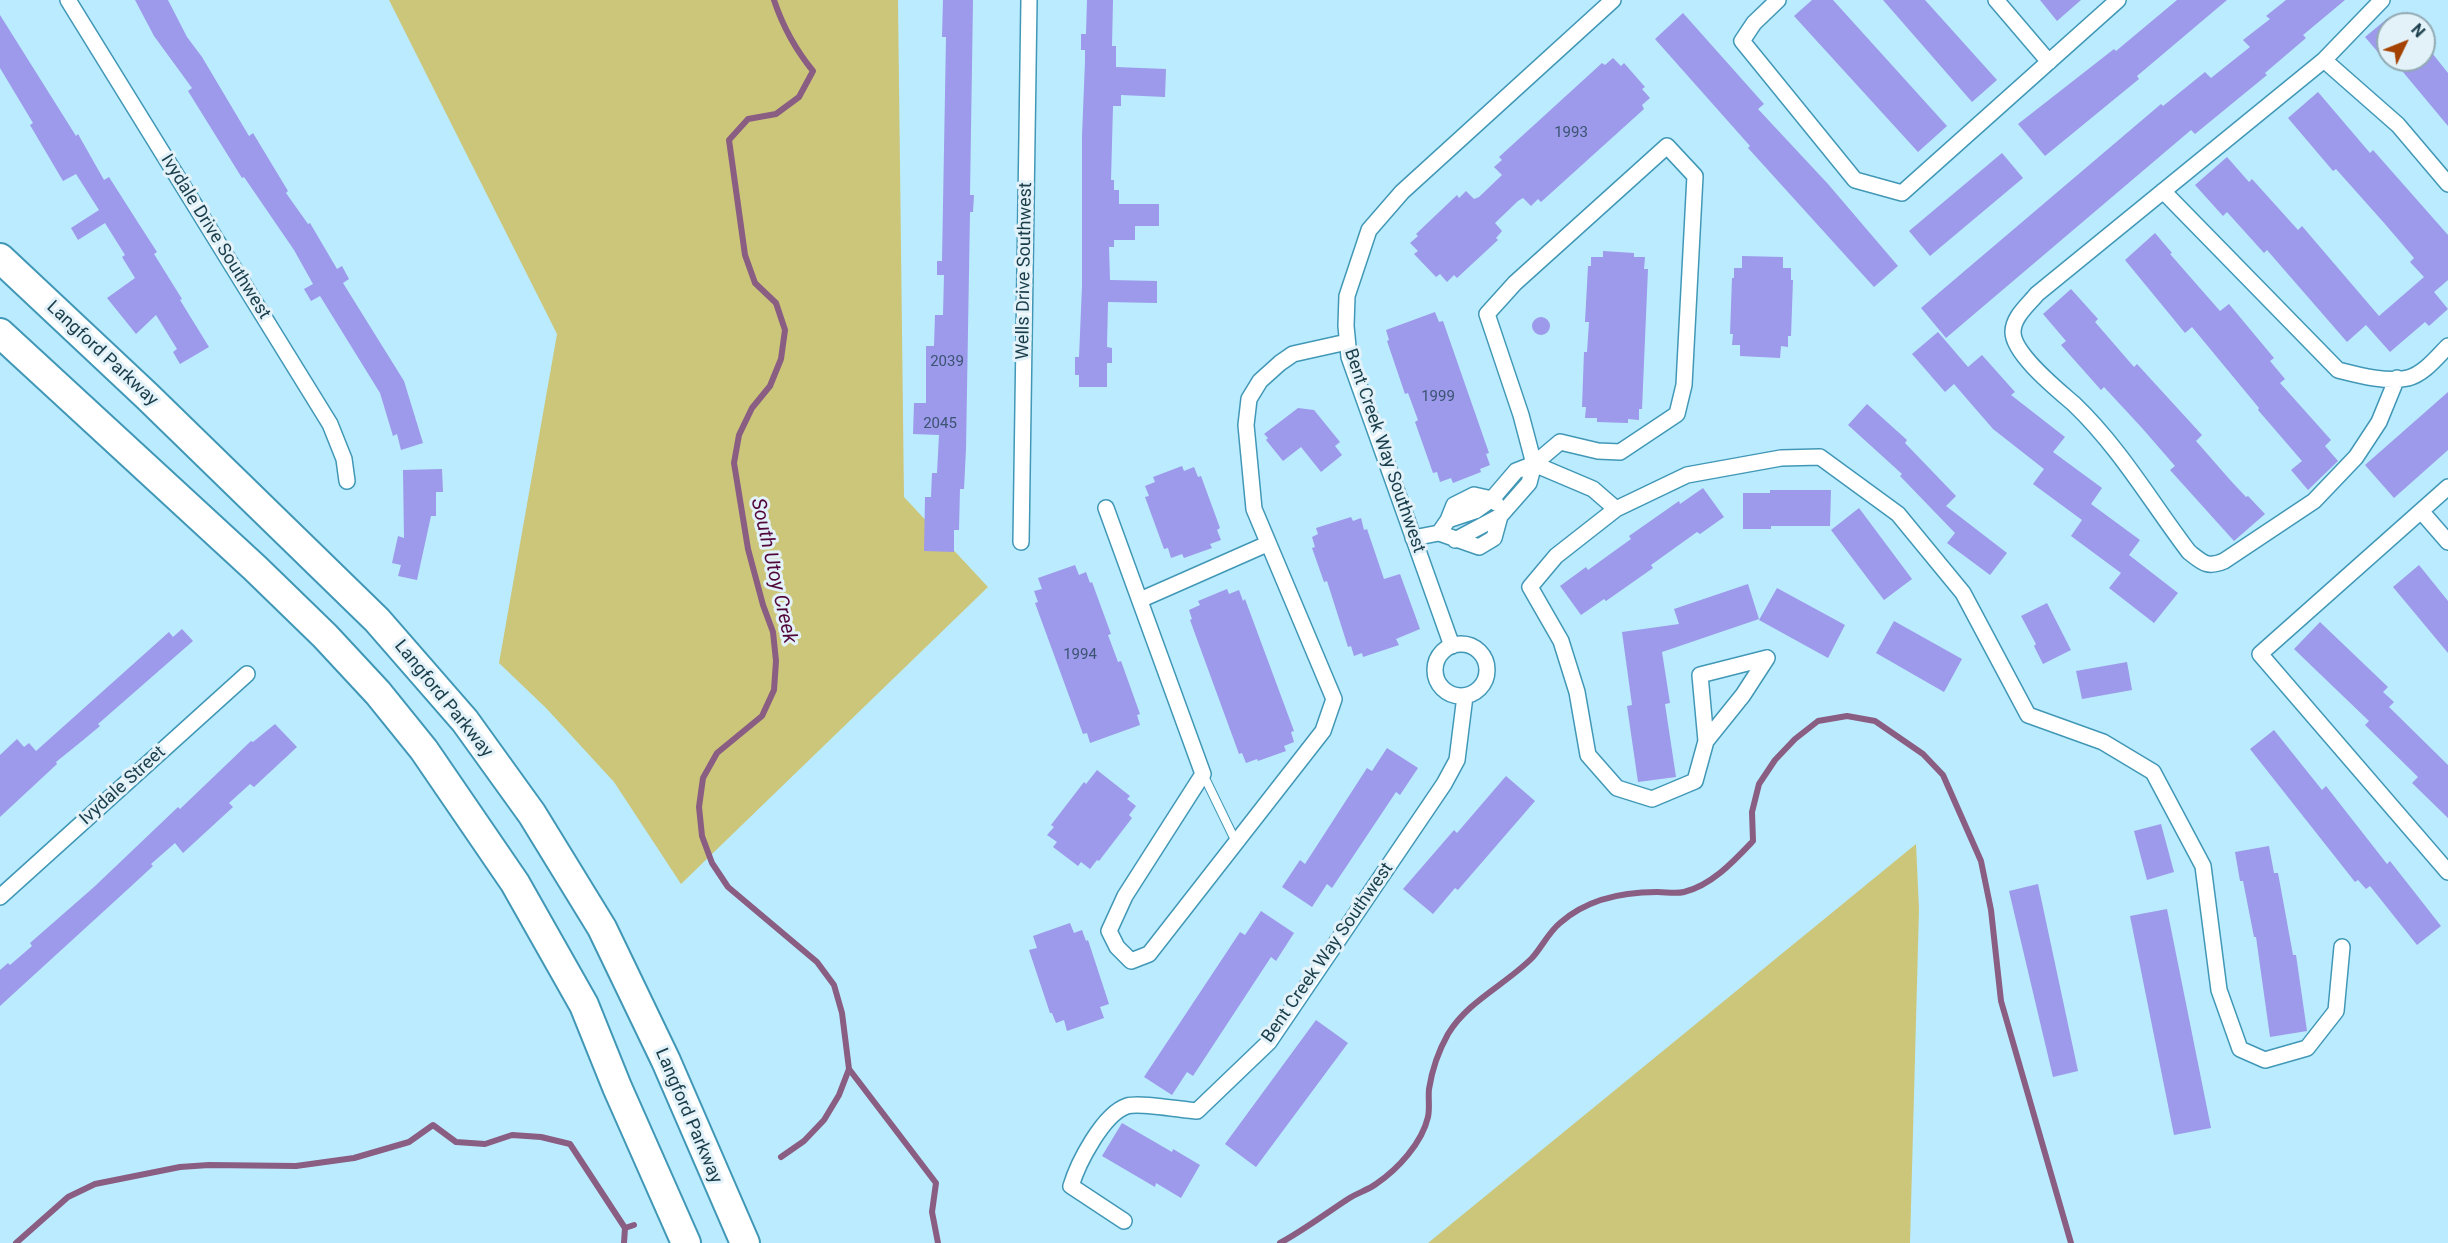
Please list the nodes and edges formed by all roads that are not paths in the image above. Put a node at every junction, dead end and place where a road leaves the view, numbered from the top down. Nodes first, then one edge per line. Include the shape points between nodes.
1 (68, 0) edge
2 (1029, 0) edge
3 (1613, 0) edge
4 (1778, 0) edge
5 (1996, 0) edge
6 (2118, 0) edge
7 (2382, 0) edge
8 (2324, 60) junction
9 (2049, 62) junction
10 (2448, 184) edge
11 (2163, 191) junction
12 (0, 258) edge
13 (0, 333) edge
14 (1347, 342) junction
15 (2448, 346) edge
16 (2397, 378) junction
17 (1534, 464) junction
18 (347, 481) dead end
19 (2448, 487) edge
20 (1492, 499) junction
21 (1106, 508) dead end
22 (1616, 509) junction
23 (2421, 511) junction
24 (1502, 514) junction
25 (1443, 526) junction
26 (1413, 538) junction
27 (1021, 542) dead end
28 (2448, 542) edge
29 (1267, 544) junction
30 (1140, 600) junction
31 (1452, 646) junction
32 (247, 675) dead end
33 (1465, 696) junction
34 (1706, 741) junction
35 (1203, 774) junction
36 (1236, 842) junction
37 (2448, 872) edge
38 (0, 897) edge
39 (2342, 947) dead end
40 (1124, 1221) dead end
41 (686, 1243) edge
42 (745, 1243) edge

1 - 18 street, Ivydale Drive Southwest via 330,424 344,459
2 - 27 street, Wells Drive Southwest
3 - 14 street, Bent Creek Way Southwest via 1402,192 1369,230 1347,296
4 - 9 street via 1742,41 1855,180 1902,193
5 - 9 street
6 - 9 street
7 - 8 street
8 - 10 street via 2398,125
8 - 11 street
11 - 16 street via 2338,370 2371,378
11 - 16 street via 2037,294 2017,317 2013,333 2020,351 2128,463 2189,552 2213,566 2314,501 2356,457 2379,422
12 - 42 highway, Langford Parkway via 377,620 465,721 532,814 602,928
13 - 41 highway via 325,636 424,750 515,884 584,1005
14 - 26 street, Bent Creek Way Southwest via 1348,357
14 - 29 street via 1293,354 1260,381 1249,399 1248,463 1254,509
15 - 16 street via 2424,369 2408,378
17 - 17 street via 1560,442 1620,452 1677,414 1684,385 1695,176 1667,147 1515,283 1487,314
17 - 20 street via 1516,471
17 - 22 street via 1593,489
17 - 24 street via 1529,483
19 - 23 street
20 - 24 street
20 - 25 street
21 - 30 street
22 - 34 street via 1556,556 1530,587 1562,641 1577,692 1588,755 1617,788 1652,799 1695,781
22 - 39 street via 1687,475 1781,458 1820,457 1898,514 1963,593 2028,715 2103,742 2153,772 2203,866 2219,990 2240,1049 2265,1060 2307,1048 2336,1011
23 - 28 street
23 - 37 street via 2260,654
24 - 25 street via 1455,540
25 - 26 street
26 - 31 street, Bent Creek Way Southwest
29 - 30 street
29 - 36 street via 1334,699 1323,731
30 - 35 street
31 - 33 street via 1438,658 1438,682 1446,692
31 - 33 street via 1475,649 1486,663 1484,683 1475,693
32 - 38 street, Ivydale Street
33 - 40 street, Bent Creek Way Southwest via 1457,760 1444,784 1269,1042 1197,1111 1128,1105 1114,1113 1097,1134 1071,1186
34 - 34 street via 1700,675 1767,658 1743,695
35 - 36 lane
35 - 36 street via 1125,896 1109,931 1117,947 1131,961 1149,954

